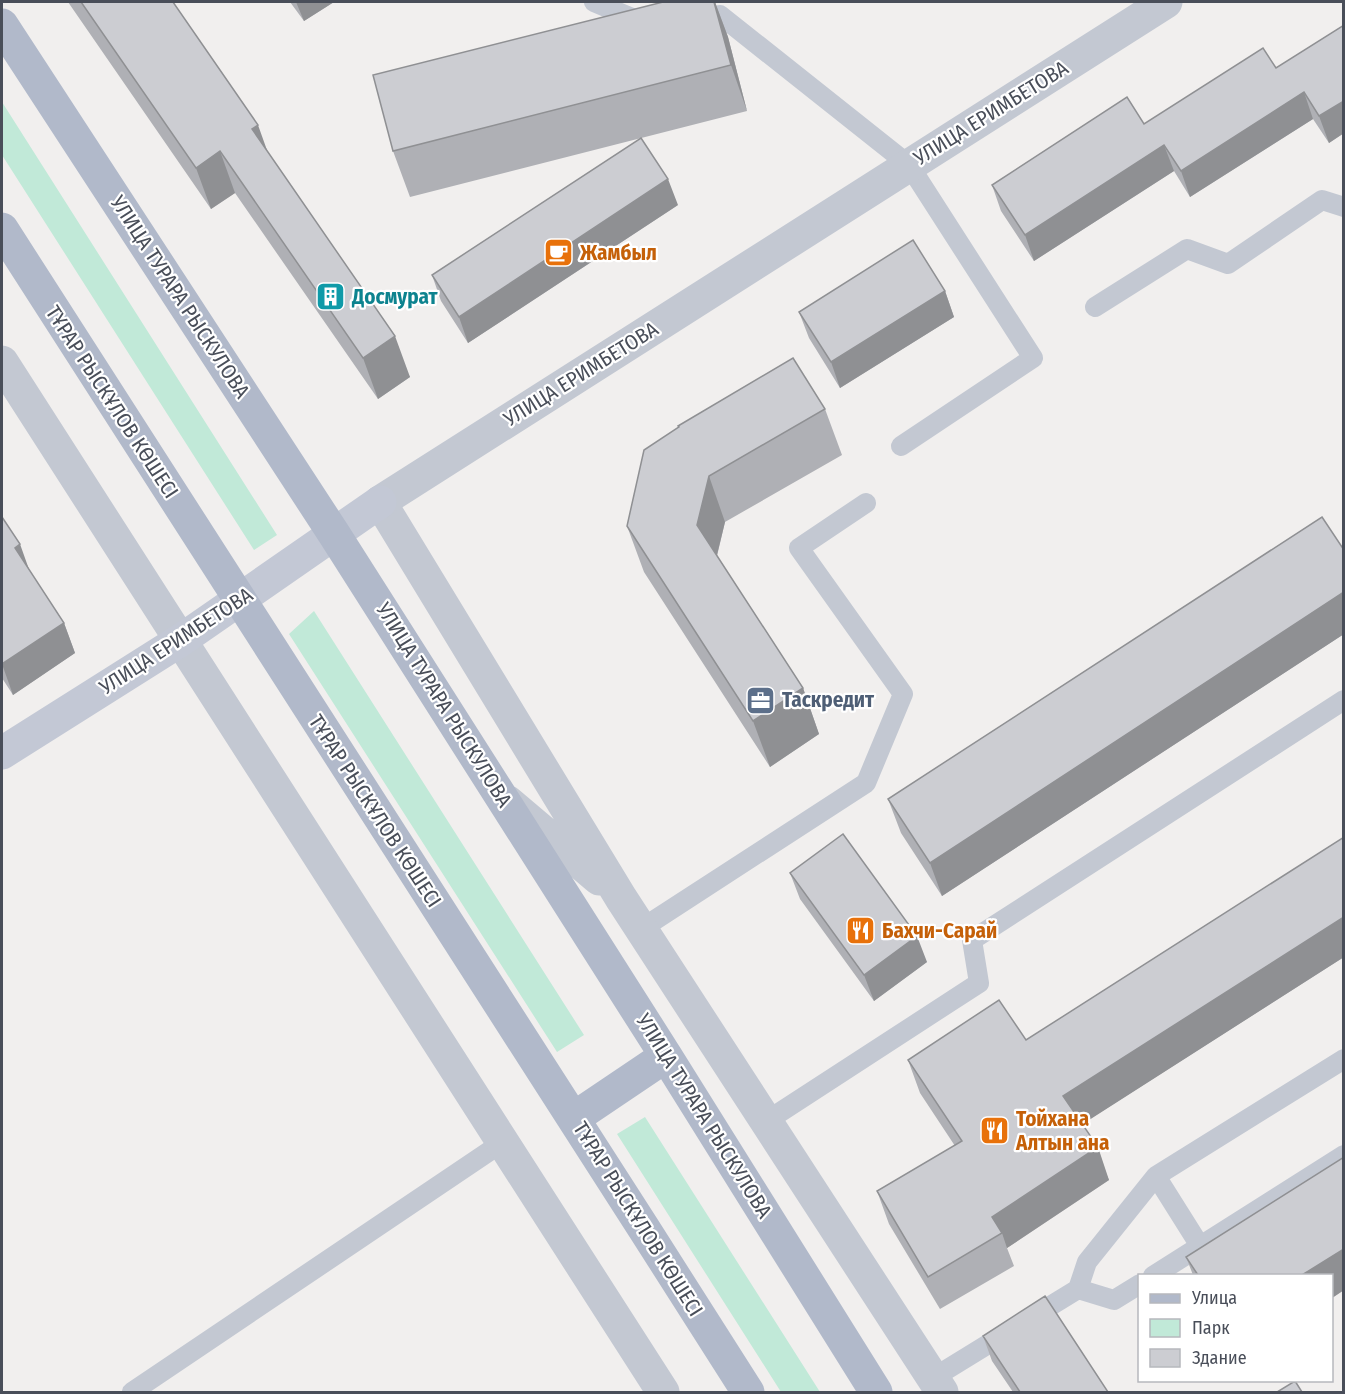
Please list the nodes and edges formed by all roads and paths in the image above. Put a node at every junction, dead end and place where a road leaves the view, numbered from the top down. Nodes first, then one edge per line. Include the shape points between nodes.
1 (594, 2) edge
2 (1166, 2) edge
3 (678, 24) edge
4 (2, 25) edge
5 (624, 37) edge
6 (909, 165) junction
7 (1344, 207) edge
8 (2, 229) edge
9 (1095, 307) dead end
10 (2, 362) edge
11 (901, 446) dead end
12 (380, 502) junction
13 (866, 503) dead end
14 (334, 534) junction
15 (238, 600) junction
16 (181, 640) junction
17 (1344, 700) edge
18 (2, 753) edge
19 (502, 797) junction
20 (621, 898) junction
21 (641, 929) junction
22 (666, 1056) junction
23 (1344, 1059) edge
24 (574, 1118) junction
25 (765, 1122) junction
26 (503, 1142) junction
27 (1344, 1155) edge
28 (1156, 1176) junction
29 (1200, 1246) junction
30 (1155, 1274) edge
31 (1138, 1285) edge
32 (1078, 1289) junction
33 (938, 1385) edge
34 (132, 1392) edge
35 (663, 1392) edge
36 (748, 1392) edge
37 (876, 1392) edge

1 - 5 lane via 657,29
2 - 6 street, УЛИЦА ЕРИМБЕТОВА
3 - 6 lane via 720,15
4 - 14 main road, УЛИЦА ТУРАРА РЫСКУЛОВА
6 - 11 lane via 1033,358
6 - 12 street, УЛИЦА ЕРИМБЕТОВА
7 - 9 lane via 1322,200 1228,264 1187,249
8 - 15 main road, ТҰРАР РЫСКҰЛОВ КӨШЕСІ
10 - 16 street
12 - 14 main road, УЛИЦА ЕРИМБЕТОВА
12 - 20 street
13 - 21 lane via 799,548 903,694 866,783
14 - 15 main road, УЛИЦА ЕРИМБЕТОВА
14 - 19 main road, УЛИЦА ТУРАРА РЫСКУЛОВА
15 - 16 main road, УЛИЦА ЕРИМБЕТОВА
15 - 24 main road, ТҰРАР РЫСКҰЛОВ КӨШЕСІ
16 - 18 main road, УЛИЦА ЕРИМБЕТОВА
16 - 26 street
17 - 25 lane via 972,940 979,983
19 - 20 street
19 - 22 main road, УЛИЦА ТУРАРА РЫСКУЛОВА
20 - 21 street
21 - 25 street
22 - 24 main road
22 - 37 main road, УЛИЦА ТУРАРА РЫСКУЛОВА
23 - 28 lane
24 - 36 main road, ТҰРАР РЫСКҰЛОВ КӨШЕСІ
25 - 33 street
26 - 34 lane
26 - 35 street
27 - 29 lane
28 - 29 lane
28 - 32 lane via 1087,1262
29 - 30 lane
31 - 32 lane via 1114,1300
32 - 33 lane

